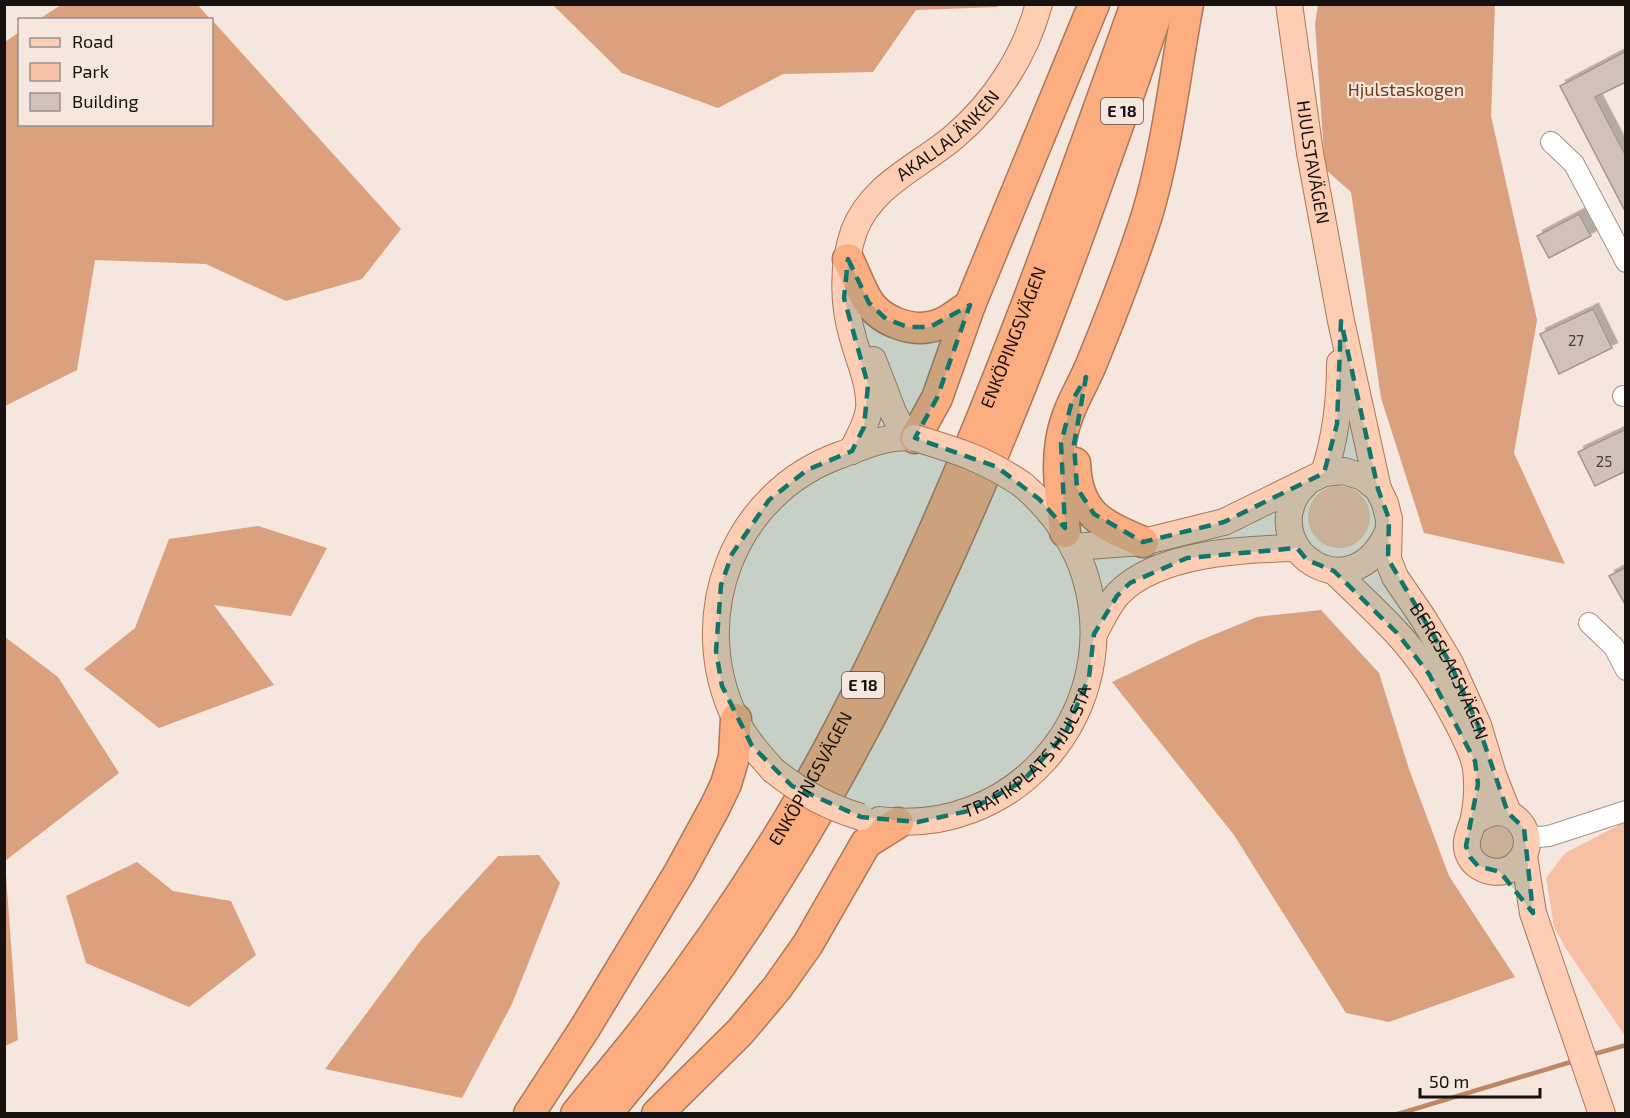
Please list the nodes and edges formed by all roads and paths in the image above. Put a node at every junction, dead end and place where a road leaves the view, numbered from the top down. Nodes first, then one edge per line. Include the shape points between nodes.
1 (1039, 4) edge
2 (1094, 4) edge
3 (1136, 4) edge
4 (1161, 4) edge
5 (1188, 4) edge
6 (1289, 4) edge
7 (1551, 142) dead end
8 (1074, 214) junction
9 (848, 259) junction
10 (1626, 262) edge
11 (969, 305) junction
12 (1341, 321) junction
13 (1086, 377) junction
14 (910, 438) junction
15 (852, 451) junction
16 (1317, 477) junction
17 (1378, 489) junction
18 (1387, 534) junction
19 (1069, 539) junction
20 (1143, 542) junction
21 (1297, 548) junction
22 (1334, 571) junction
23 (1589, 623) dead end
24 (1094, 634) junction
25 (1626, 670) edge
26 (736, 720) junction
27 (1626, 811) edge
28 (1508, 813) junction
29 (898, 822) junction
30 (1473, 823) junction
31 (1525, 847) junction
32 (1500, 872) junction
33 (1533, 913) junction
34 (529, 1113) edge
35 (576, 1113) edge
36 (606, 1113) edge
37 (657, 1113) edge
38 (1602, 1113) edge

1 - 9 main road, AKALLALÄNKEN via 1024,46 994,94 954,137 889,182 866,208 854,232
2 - 11 highway
3 - 8 highway, E 18
4 - 8 highway, E 18
5 - 13 highway via 1147,213
6 - 12 main road, HJULSTAVÄGEN via 1308,142
7 - 10 street via 1574,164
8 - 35 highway, ENKÖPINGSVÄGEN / E 18 via 991,395 938,525 861,688 814,775 714,934 654,1018
8 - 36 highway, ENKÖPINGSVÄGEN / E 18 via 1027,371 981,486 894,675 831,792 753,919 698,997
9 - 11 highway via 869,303 886,319 908,327 930,327 949,320
9 - 14 main road, AKALLALÄNKEN via 865,338 893,412
9 - 15 main road, AKALLALÄNKEN via 844,298 868,385 869,409
11 - 14 highway via 937,398
12 - 16 main road, HJULSTAVÄGEN via 1337,424 1331,453
12 - 17 main road, HJULSTAVÄGEN
13 - 19 highway via 1072,401 1061,443 1059,475
13 - 20 highway via 1074,444 1079,494 1111,528
14 - 15 main road, TRAFIKPLATS HJULSTA
14 - 19 main road, TRAFIKPLATS HJULSTA, bridge via 968,454 997,467 1039,499
15 - 26 main road, TRAFIKPLATS HJULSTA via 807,470 781,489 748,525 732,554 715,618 722,686
16 - 17 main road via 1344,471 1363,477
16 - 20 main road via 1224,522
16 - 21 main road via 1296,494 1289,512 1290,531
17 - 18 main road, BERGSLAGSVÄGEN via 1389,519
18 - 22 main road via 1380,550 1367,562
18 - 28 main road, BERGSLAGSVÄGEN via 1388,559 1395,577 1450,663 1478,724
19 - 20 main road
19 - 24 main road, TRAFIKPLATS HJULSTA via 1089,589
21 - 22 main road, BERGSLAGSVÄGEN via 1307,560
21 - 24 main road via 1187,558 1157,569 1117,596
22 - 30 main road, BERGSLAGSVÄGEN via 1397,633 1445,700 1475,761 1478,784
23 - 25 street via 1614,647
24 - 29 main road, TRAFIKPLATS HJULSTA via 1089,677 1080,705 1046,759 1023,781 968,811 938,820
26 - 29 main road, TRAFIKPLATS HJULSTA, bridge via 752,746 792,786 837,810 861,818
26 - 34 highway via 734,757 715,807 585,1028
27 - 31 street
28 - 30 main road via 1495,811
28 - 31 main road, BERGSLAGSVÄGEN via 1524,828
29 - 37 highway via 866,843 808,944 777,988 740,1032
30 - 32 main road, BERGSLAGSVÄGEN via 1467,834 1470,857 1478,866
31 - 32 main road via 1518,864
31 - 33 main road, BERGSLAGSVÄGEN
32 - 33 main road, BERGSLAGSVÄGEN
33 - 38 main road, BERGSLAGSVÄGEN

